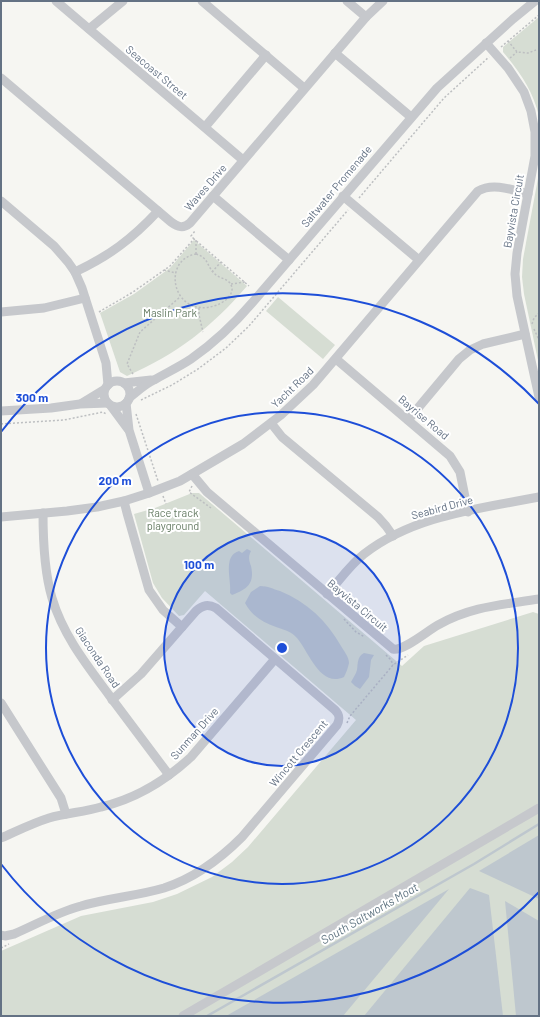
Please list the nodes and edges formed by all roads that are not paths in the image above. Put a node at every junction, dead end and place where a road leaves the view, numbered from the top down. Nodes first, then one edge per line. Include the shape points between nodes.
1 (56, 1) edge
2 (123, 1) edge
3 (202, 1) edge
4 (347, 1) edge
5 (383, 1) edge
6 (535, 1) edge
7 (366, 17) junction
8 (89, 29) junction
9 (486, 43) junction
10 (335, 53) junction
11 (266, 55) junction
12 (1, 78) edge
13 (304, 88) junction
14 (411, 117) junction
15 (205, 127) junction
16 (243, 160) junction
17 (528, 194) junction
18 (213, 196) junction
19 (343, 196) junction
20 (1, 202) edge
21 (158, 211) junction
22 (289, 260) junction
23 (419, 260) junction
24 (75, 272) junction
25 (85, 298) junction
26 (1, 312) edge
27 (525, 334) junction
28 (336, 358) junction
29 (106, 363) junction
30 (152, 380) junction
31 (122, 383) junction
32 (106, 387) junction
33 (539, 397) edge
34 (131, 401) junction
35 (80, 404) junction
36 (109, 404) junction
37 (1, 411) edge
38 (129, 413) junction
39 (408, 420) junction
40 (271, 423) junction
41 (192, 474) junction
42 (149, 493) junction
43 (539, 496) edge
44 (124, 501) junction
45 (468, 512) junction
46 (43, 513) junction
47 (1, 514) edge
48 (11, 515) junction
49 (1, 517) edge
50 (393, 536) junction
51 (327, 594) junction
52 (539, 599) edge
53 (182, 627) junction
54 (275, 659) junction
55 (112, 700) junction
56 (1, 703) edge
57 (169, 775) junction
58 (539, 808) edge
59 (66, 814) junction
60 (1, 838) edge
61 (1, 936) edge
62 (183, 1016) edge

1 - 8 street, Seacoast Street
2 - 8 street
3 - 11 street
4 - 7 street
5 - 7 street, Waves Drive
6 - 9 street, Saltwater Promenade
7 - 10 street, Waves Drive
8 - 15 street, Seacoast Street
9 - 14 street, Saltwater Promenade via 440,84
9 - 17 street, Bayvista Circuit via 519,84 532,116 535,149
10 - 13 street, Waves Drive
10 - 14 street
11 - 13 street
11 - 15 street
12 - 21 street, Waves Drive
13 - 16 street, Waves Drive
14 - 19 street, Saltwater Promenade
15 - 16 street, Seacoast Street
16 - 18 street, Waves Drive
17 - 23 street, Yacht Road via 493,187 482,189
17 - 27 street, Bayvista Circuit via 517,253 516,274 517,296
18 - 21 street, Waves Drive via 184,227 176,225
18 - 22 street
19 - 22 street, Saltwater Promenade
19 - 23 street
20 - 24 street via 54,246
21 - 24 street via 128,241 110,254
22 - 30 street, Saltwater Promenade via 219,338 183,364
23 - 28 street, Yacht Road
24 - 25 street
25 - 26 street via 44,308
25 - 29 street
27 - 33 street, Bayvista Circuit
27 - 39 street via 483,344 470,350 459,359
28 - 39 street, Bayrise Road
28 - 40 street, Yacht Road via 302,395
29 - 31 street
29 - 32 street
30 - 31 street, Saltwater Promenade
30 - 34 street, Saltwater Promenade
31 - 32 street via 116,382
31 - 34 street via 129,390
32 - 35 street
32 - 36 street via 104,397
34 - 36 street via 119,407
34 - 38 street
35 - 36 street
35 - 37 street
36 - 38 street
38 - 42 street via 129,430
39 - 45 street, Bayrise Road via 442,448 456,464
40 - 41 street, Yacht Road
40 - 50 street via 282,437 378,517
41 - 42 street, Yacht Road
41 - 51 street, Bayvista Circuit via 207,492
42 - 44 street, Yacht Road
43 - 45 street, Seabird Drive
44 - 46 street, Yacht Road
44 - 53 street via 149,590 163,610
45 - 50 street, Seabird Drive via 430,520
46 - 48 street, Yacht Road
46 - 55 street, Giaconda Road via 46,563 58,613 81,657
47 - 48 street, Yacht Road
48 - 49 street, Yacht Road
50 - 51 street, Seabird Drive via 363,555
51 - 52 street, Bayvista Circuit via 388,646 398,650 454,616 497,604
53 - 54 street, Wincott Crescent via 201,607 211,606
53 - 55 street, Wincott Crescent via 133,682
54 - 57 street, Sunman Drive via 191,757
54 - 61 street, Wincott Crescent via 336,710 339,721 233,846 215,862 184,880 165,887 81,906 14,934
55 - 57 street, Giaconda Road
56 - 59 street via 58,793
57 - 59 street, Sunman Drive via 143,792 126,799 100,808
58 - 62 street
59 - 60 street, Sunman Drive via 40,821

